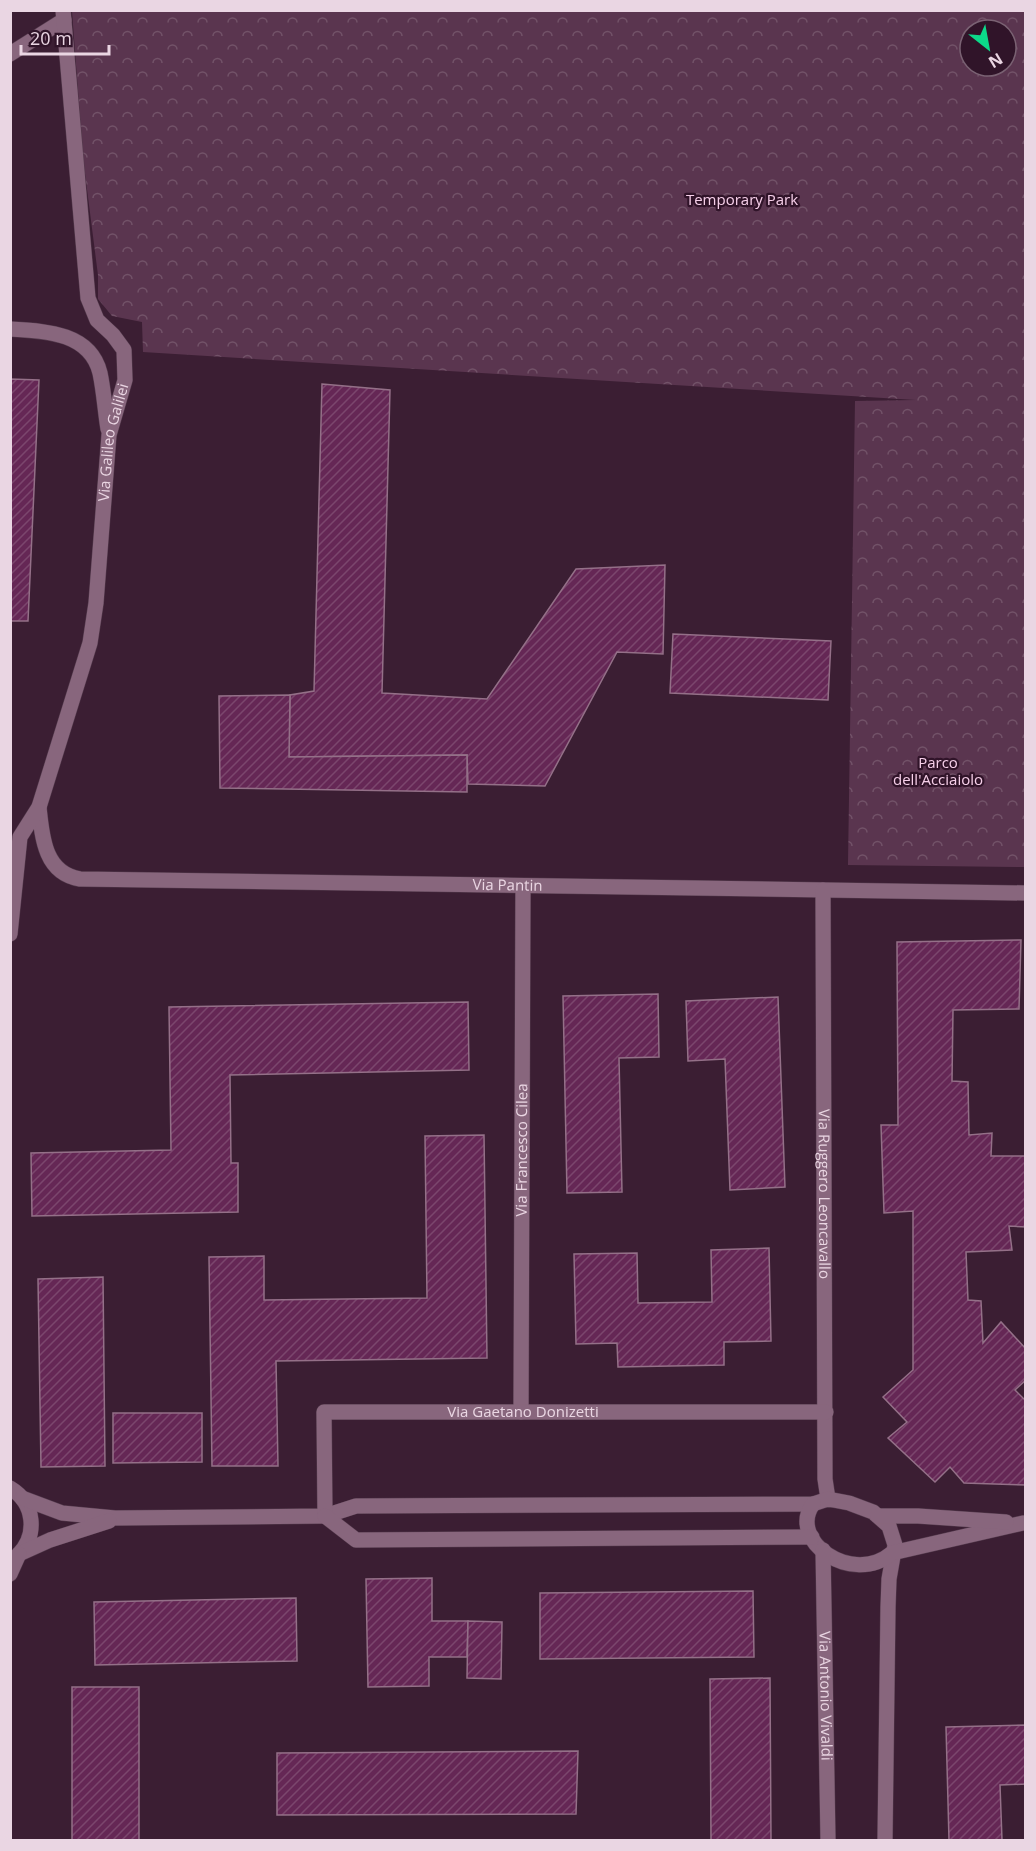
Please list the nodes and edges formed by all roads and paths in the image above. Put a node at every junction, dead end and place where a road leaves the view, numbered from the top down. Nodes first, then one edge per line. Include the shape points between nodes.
1 (64, 15) edge
2 (10, 54) edge
3 (10, 330) edge
4 (109, 435) junction
5 (39, 807) junction
6 (13, 874) edge
7 (523, 886) junction
8 (823, 890) junction
9 (1026, 893) edge
10 (10, 934) edge
11 (521, 1412) junction
12 (826, 1412) junction
13 (16, 1493) edge
14 (828, 1499) junction
15 (813, 1504) junction
16 (325, 1516) junction
17 (878, 1516) junction
18 (115, 1518) junction
19 (1024, 1523) edge
20 (812, 1537) junction
21 (823, 1550) junction
22 (892, 1553) junction
23 (15, 1557) edge
24 (10, 1574) edge
25 (828, 1840) edge
26 (885, 1840) edge

1 - 2 street
1 - 4 street, Via Galileo Galilei via 88,298 97,320 120,342 126,356 125,380
3 - 4 street via 59,334 88,352 100,371
4 - 5 street, Via Galileo Galilei via 90,643
5 - 6 street, Via Galileo Galilei via 20,837
5 - 7 street, Via Pantin via 45,848 58,870 73,878
6 - 10 street, Via Galileo Galilei
7 - 8 street, Via Pantin
7 - 11 street, Via Francesco Cilea
8 - 9 street, Via Pantin
8 - 12 street, Via Ruggero Leoncavallo
11 - 12 street, Via Gaetano Donizetti
11 - 16 street, Via Gaetano Donizetti via 324,1412
12 - 14 street, Via Ruggero Leoncavallo
13 - 18 street via 62,1513
13 - 23 street via 29,1509 32,1527 28,1541
14 - 15 street
14 - 17 street
15 - 16 street via 356,1506
15 - 20 street via 806,1521
16 - 18 street
16 - 20 street via 357,1540
17 - 19 street
17 - 22 street via 894,1536
18 - 23 street via 50,1540
19 - 22 street
20 - 21 street
21 - 22 street via 834,1560 856,1567 875,1564
21 - 25 street, Via Antonio Vivaldi
22 - 26 street
23 - 24 street

